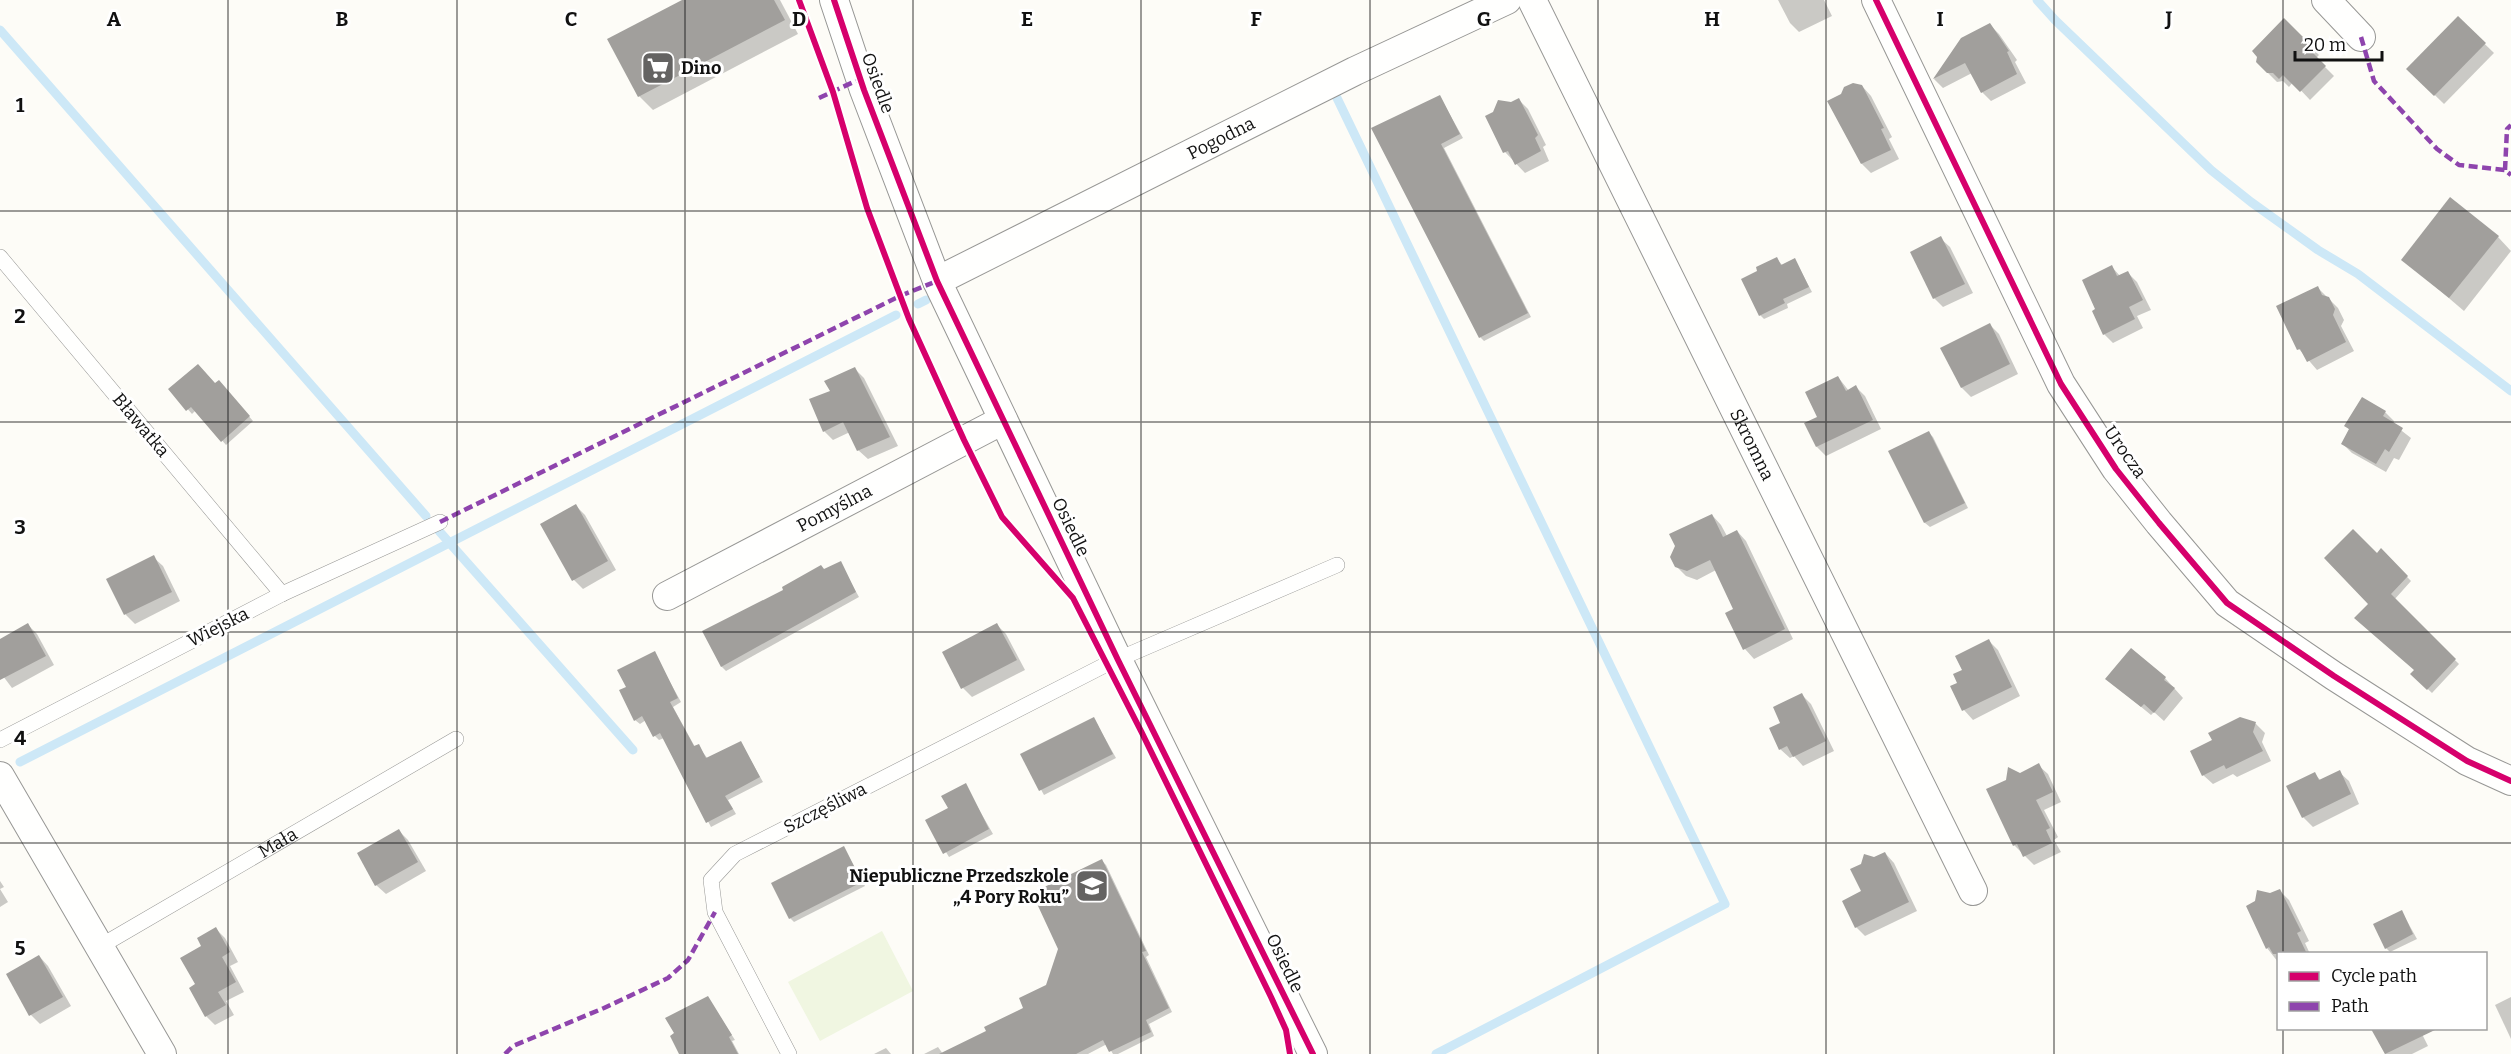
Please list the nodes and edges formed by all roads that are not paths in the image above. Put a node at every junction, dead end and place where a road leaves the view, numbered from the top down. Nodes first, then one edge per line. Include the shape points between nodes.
1 (834, 0) edge
2 (1507, 0) edge
3 (1532, 0) edge
4 (1876, 0) edge
5 (2326, 0) edge
6 (2361, 37) dead end
7 (0, 257) edge
8 (938, 281) junction
9 (1003, 420) junction
10 (440, 522) dead end
11 (1337, 565) dead end
12 (282, 594) junction
13 (667, 596) dead end
14 (1118, 660) junction
15 (456, 739) dead end
16 (0, 740) edge
17 (0, 776) edge
18 (2511, 781) edge
19 (1973, 891) dead end
20 (99, 947) junction
21 (162, 1054) edge
22 (789, 1054) edge
23 (1313, 1054) edge

1 - 8 street, Osiedle via 864,90
2 - 8 street, Pogodna via 1355,71
3 - 19 street, Skromna
4 - 18 street, Urocza via 2061,384 2116,469 2159,523 2227,603 2467,761
5 - 6 street
7 - 12 lane, Bławatka
8 - 9 street, Osiedle
9 - 13 street, Pomyślna
9 - 14 street, Osiedle
10 - 12 lane, Wiejska
11 - 14 lane, Szczęśliwa
12 - 16 lane, Wiejska
14 - 22 lane, Szczęśliwa via 735,854 711,880 715,912
14 - 23 street, Osiedle
15 - 20 lane, Mała
17 - 20 street
20 - 21 street

